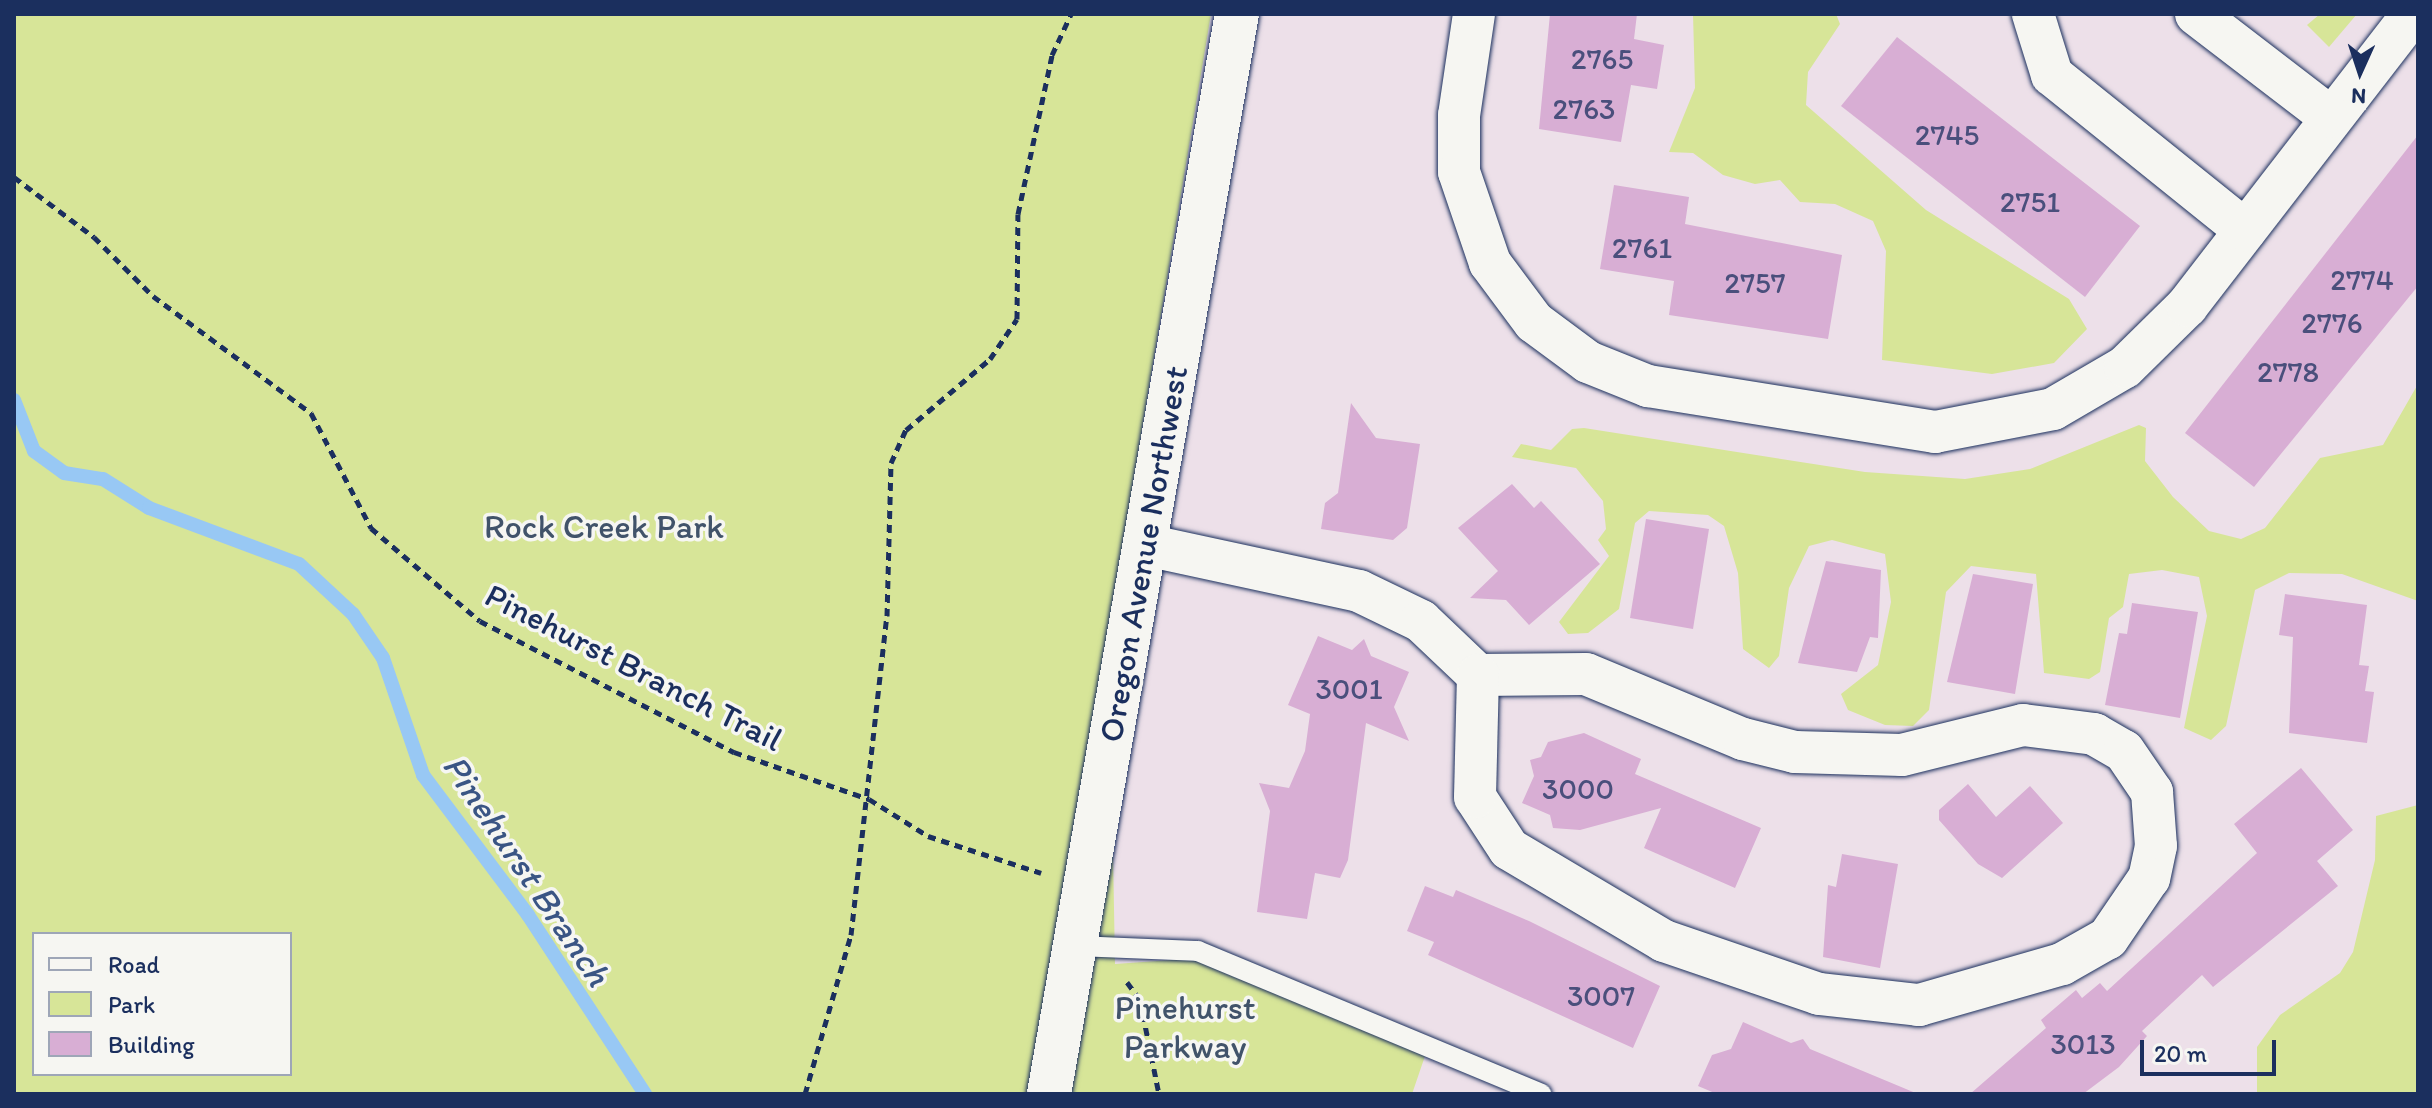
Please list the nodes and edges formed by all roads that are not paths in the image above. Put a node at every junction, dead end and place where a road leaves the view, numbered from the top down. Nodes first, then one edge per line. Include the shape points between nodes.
1 (1237, 14) edge
2 (1474, 14) edge
3 (2033, 14) edge
4 (2196, 14) edge
5 (2413, 14) edge
6 (2330, 117) junction
7 (2245, 230) junction
8 (1146, 545) junction
9 (1478, 675) junction
10 (1074, 946) junction
11 (1049, 1094) edge
12 (1541, 1094) edge

1 - 8 street, Oregon Avenue Northwest
2 - 7 street via 1458,158 1490,263 1516,304 1570,351 1648,386 1909,430 2027,418 2066,404 2125,367 2171,324
3 - 7 street via 2052,75
4 - 6 street
5 - 6 street
6 - 7 street
8 - 9 street via 1359,591 1421,621
8 - 10 street, Oregon Avenue Northwest
9 - 9 street via 1586,674 1743,739 1823,756 1902,755 2023,725 2078,729 2124,751 2145,776 2156,832 2149,878 2108,938 2062,964 1919,1005 1819,994 1664,941 1509,849 1475,797
10 - 11 street, Oregon Avenue Northwest
10 - 12 lane via 1198,951

